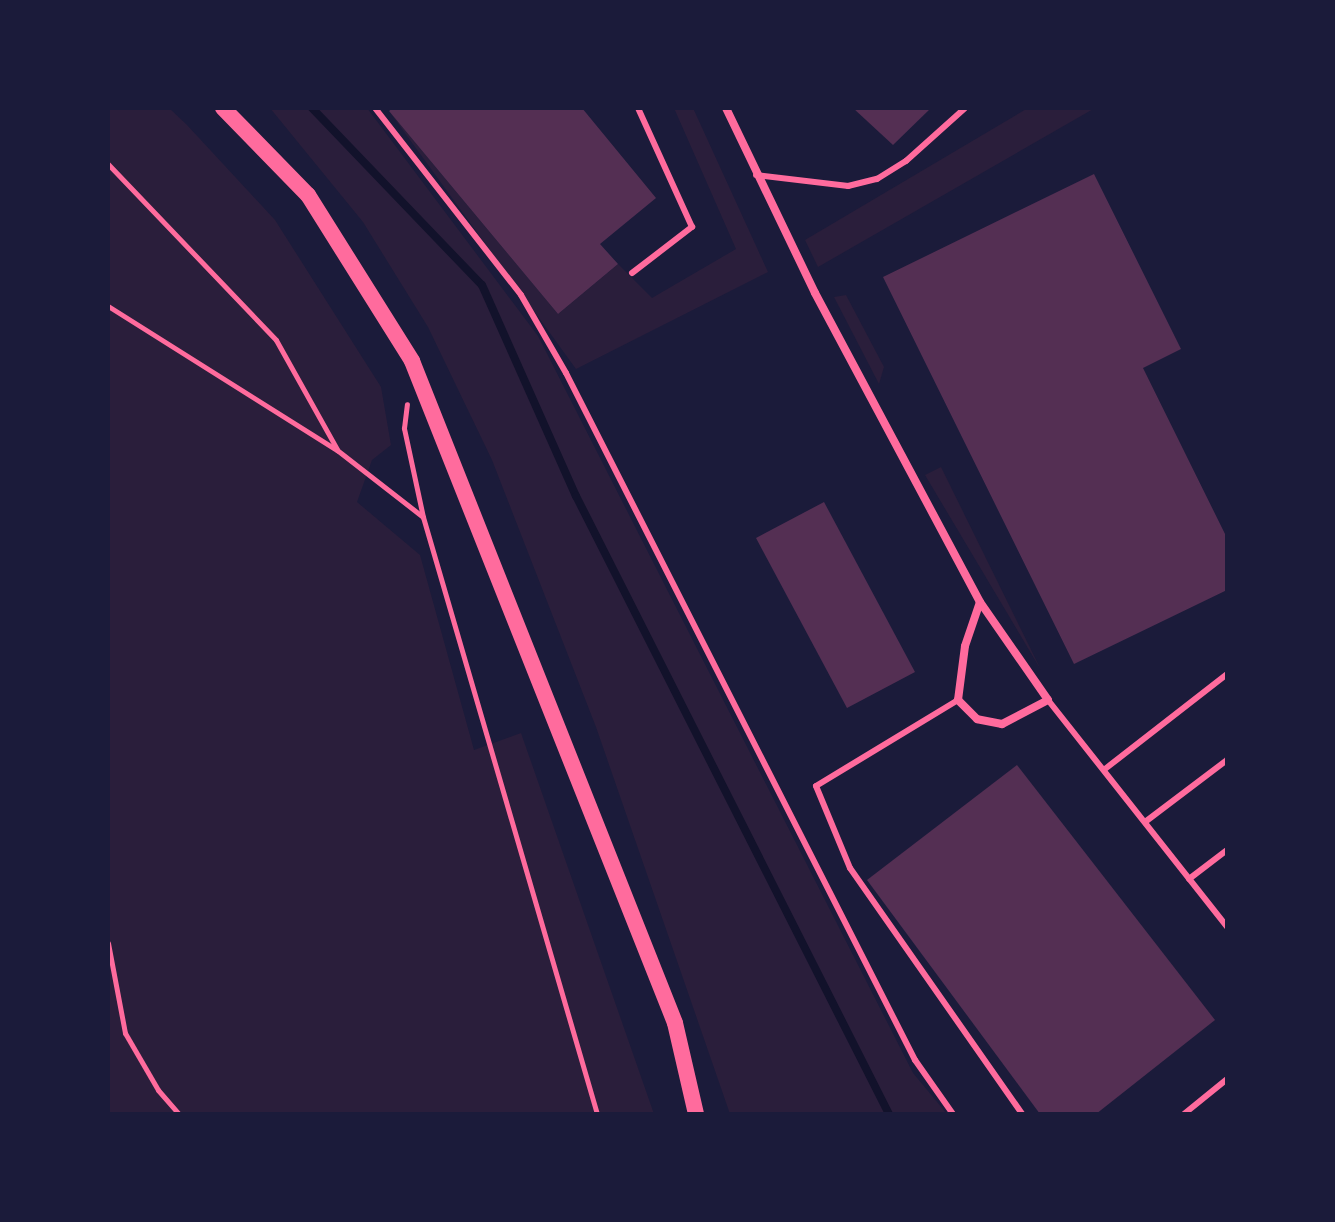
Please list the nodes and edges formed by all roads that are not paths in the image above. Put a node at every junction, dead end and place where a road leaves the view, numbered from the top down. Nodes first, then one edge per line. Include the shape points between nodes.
1 (223, 108) edge
2 (375, 108) edge
3 (638, 108) edge
4 (726, 108) edge
5 (965, 108) edge
6 (756, 175) junction
7 (632, 273) dead end
8 (980, 602) junction
9 (1227, 674) edge
10 (958, 700) junction
11 (1048, 700) junction
12 (1227, 760) edge
13 (1105, 769) junction
14 (1145, 822) junction
15 (1227, 850) edge
16 (1189, 879) junction
17 (1227, 927) edge
18 (1227, 1079) edge
19 (696, 1114) edge
20 (953, 1114) edge
21 (1022, 1114) edge
22 (1184, 1114) edge

1 - 19 main road via 308,195 412,361 675,1023
2 - 20 lane via 521,295 559,360 915,1060
3 - 7 lane via 692,227
4 - 6 street
5 - 6 lane via 906,161 877,179 848,186
6 - 8 street
8 - 10 street via 965,646
8 - 11 street
9 - 13 lane
10 - 11 street via 977,719 1002,724
10 - 21 lane via 816,786 850,868
11 - 13 lane
12 - 14 lane
13 - 14 lane
14 - 16 lane
15 - 16 lane
16 - 17 lane
18 - 22 lane

